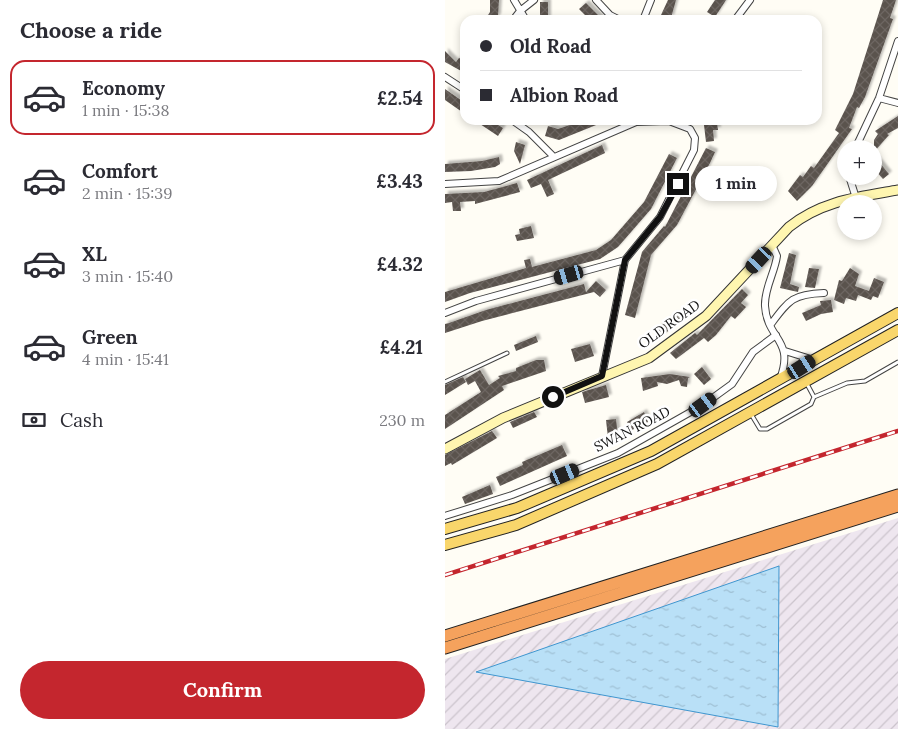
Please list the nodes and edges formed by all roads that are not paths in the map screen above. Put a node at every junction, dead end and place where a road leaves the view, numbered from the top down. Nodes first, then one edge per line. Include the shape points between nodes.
1 (513, 0) edge
2 (534, 0) edge
3 (596, 0) edge
4 (651, 0) edge
5 (750, 0) edge
6 (519, 11) junction
7 (516, 15) edge
8 (522, 15) edge
9 (610, 15) edge
10 (645, 15) edge
11 (739, 15) edge
12 (898, 41) edge
13 (445, 77) edge
14 (460, 86) edge
15 (879, 98) junction
16 (898, 103) edge
17 (519, 125) edge
18 (629, 125) edge
19 (680, 125) edge
20 (859, 140) edge
21 (553, 156) junction
22 (445, 184) edge
23 (898, 190) edge
24 (872, 195) edge
25 (837, 202) edge
26 (772, 245) junction
27 (625, 260) junction
28 (824, 293) dead end
29 (445, 313) edge
30 (898, 313) edge
31 (771, 324) junction
32 (898, 330) edge
33 (775, 335) junction
34 (785, 351) junction
35 (507, 353) dead end
36 (814, 360) junction
37 (898, 362) edge
38 (602, 376) junction
39 (779, 381) junction
40 (805, 381) junction
41 (445, 382) edge
42 (814, 397) junction
43 (750, 412) junction
44 (445, 449) edge
45 (898, 494) edge
46 (898, 506) edge
47 (445, 516) edge
48 (445, 529) edge
49 (445, 545) edge
50 (445, 636) edge
51 (445, 648) edge

1 - 6 street
2 - 6 street
3 - 9 street
4 - 10 street
5 - 11 street
6 - 7 street
6 - 8 street
12 - 15 street
13 - 14 street
15 - 16 street
15 - 20 street
17 - 21 street
18 - 21 street
19 - 27 street via 690,129 695,138 694,150 660,217
21 - 22 street via 499,181
23 - 24 street, OLD ROAD
25 - 26 street, OLD ROAD via 802,217
26 - 31 street via 777,256 765,305
26 - 38 street, OLD ROAD via 706,316 683,334 649,358
27 - 29 street via 475,301
27 - 38 street
28 - 31 street via 790,299
30 - 36 main road
31 - 33 street
32 - 40 main road
33 - 34 street
33 - 47 street, SWAN ROAD via 753,352 732,384 703,405 618,453 512,496
34 - 36 street
34 - 39 street
35 - 41 lane
36 - 39 main road
37 - 42 lane via 865,381 847,383
38 - 44 street, OLD ROAD via 503,418
39 - 48 main road via 651,451 517,508
40 - 42 lane
40 - 43 main road
42 - 43 lane via 811,404 767,430 760,429
43 - 49 main road via 657,464 516,525
45 - 50 highway
46 - 51 highway

